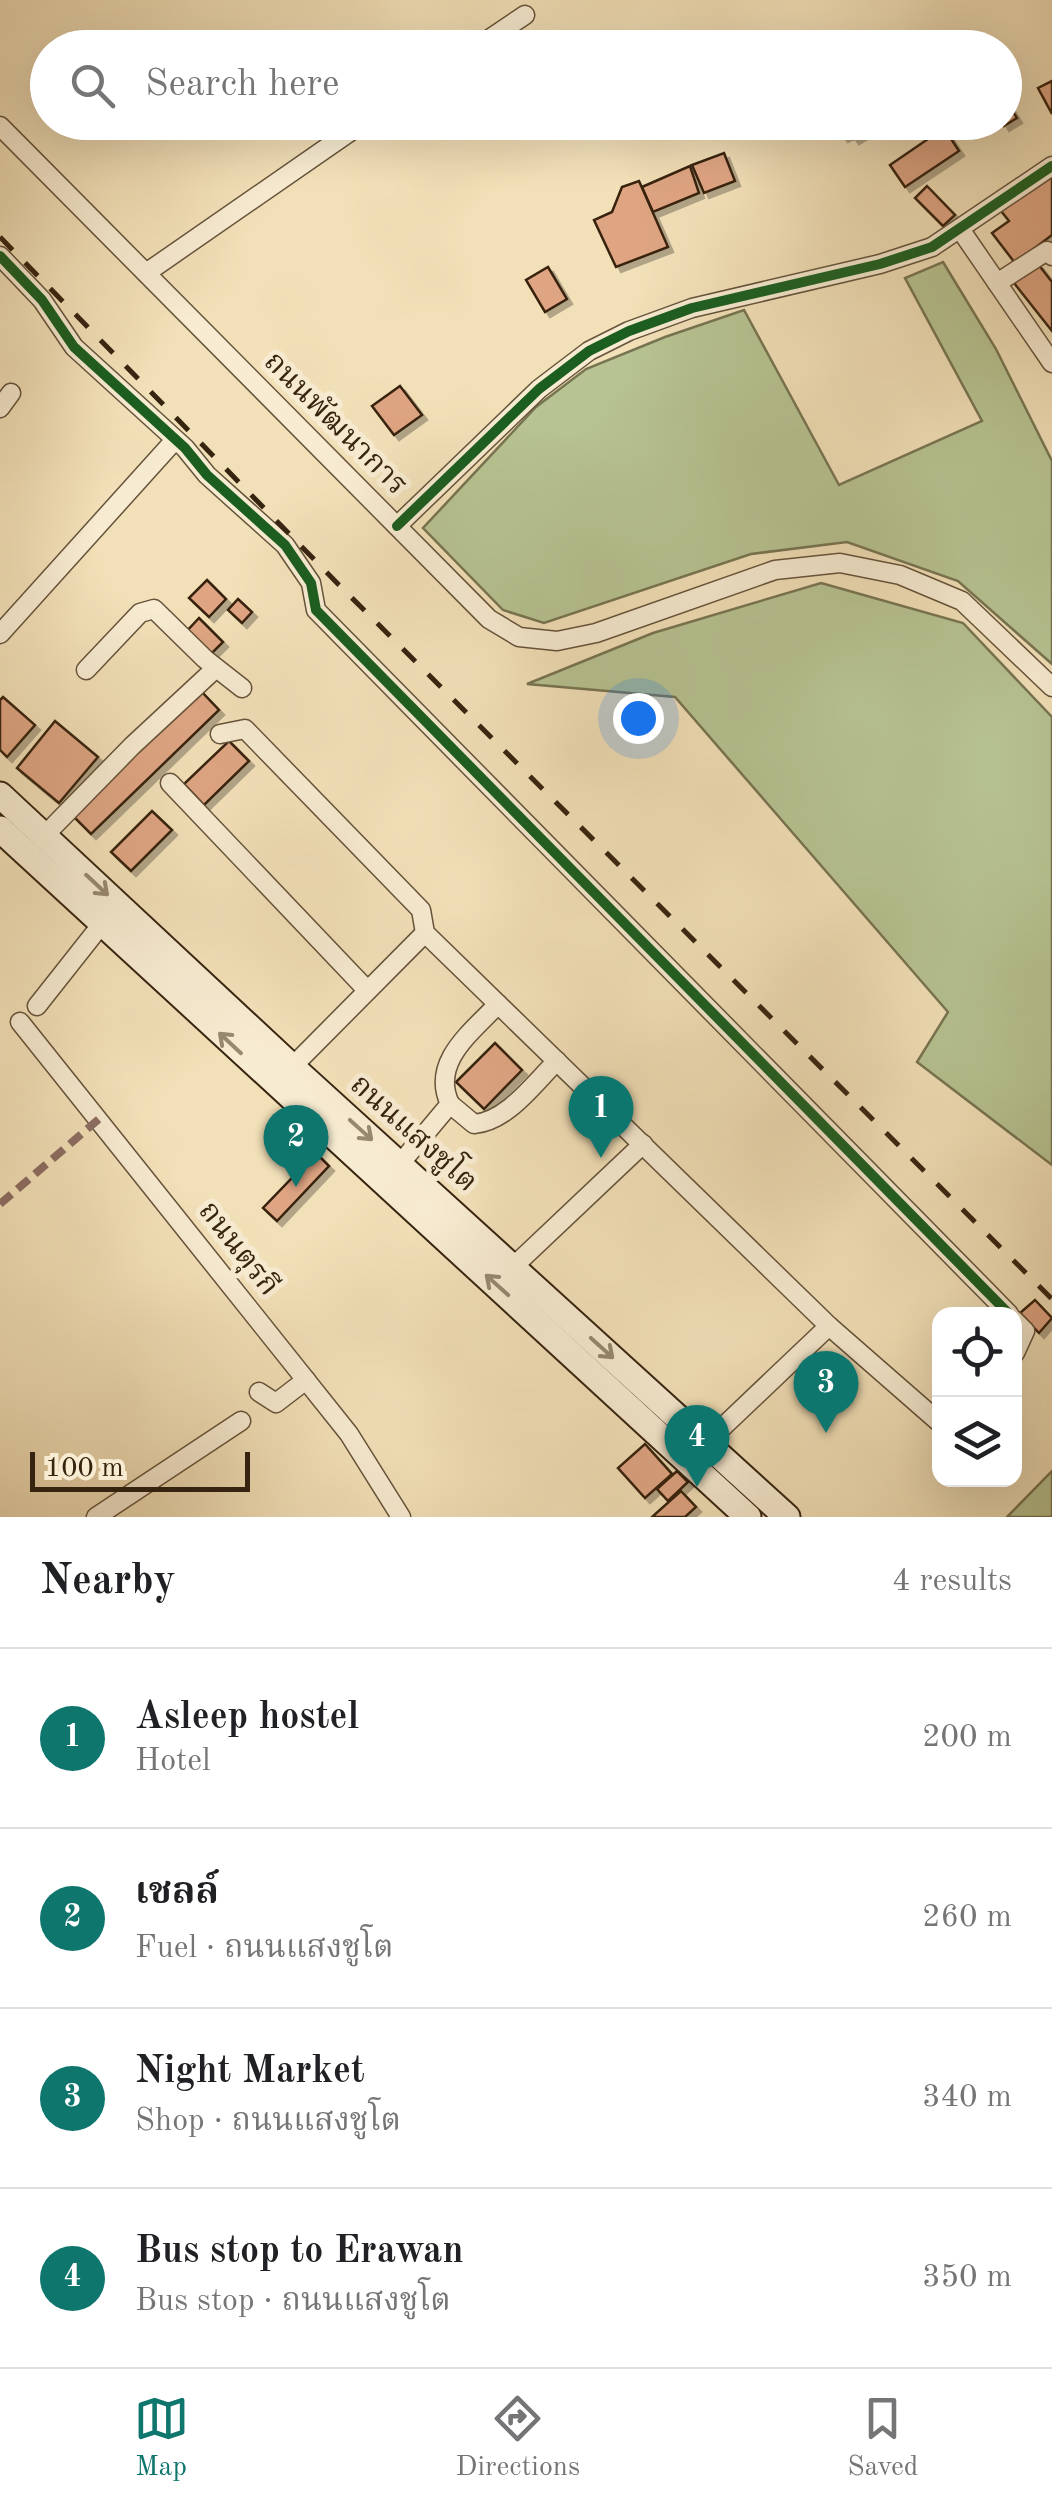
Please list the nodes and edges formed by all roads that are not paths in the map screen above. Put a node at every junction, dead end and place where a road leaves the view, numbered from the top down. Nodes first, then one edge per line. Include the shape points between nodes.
1 (526, 15) dead end
2 (503, 30) edge
3 (0, 126) edge
4 (338, 140) edge
5 (1052, 166) edge
6 (960, 229) junction
7 (1050, 251) edge
8 (0, 256) edge
9 (146, 273) junction
10 (997, 283) junction
11 (1052, 363) edge
12 (174, 441) junction
13 (397, 526) junction
14 (0, 634) edge
15 (216, 668) junction
16 (86, 670) dead end
17 (1052, 687) edge
18 (242, 688) dead end
19 (220, 734) dead end
20 (170, 784) dead end
21 (0, 795) edge
22 (0, 829) edge
23 (44, 836) junction
24 (101, 925) junction
25 (426, 934) junction
26 (367, 990) junction
27 (498, 1004) junction
28 (37, 1006) dead end
29 (20, 1022) dead end
30 (557, 1061) junction
31 (282, 1074) junction
32 (450, 1104) junction
33 (643, 1144) junction
34 (400, 1165) junction
35 (455, 1232) junction
36 (513, 1267) junction
37 (1002, 1307) edge
38 (829, 1326) junction
39 (306, 1380) junction
40 (259, 1392) dead end
41 (932, 1416) edge
42 (241, 1421) dead end
43 (706, 1444) junction
44 (96, 1517) edge
45 (401, 1517) edge
46 (748, 1517) edge
47 (787, 1517) edge

1 - 2 street
3 - 9 street, ถนนพัฒนาการ
4 - 9 street
5 - 6 street
6 - 10 street
6 - 13 street via 932,247 880,264 692,308 589,351 539,389
7 - 10 street
8 - 12 street via 74,347
9 - 13 street, ถนนพัฒนาการ
10 - 11 street
12 - 14 street
12 - 37 street via 285,545 312,582 316,610
13 - 17 street, ถนนพัฒนาการ via 489,619 519,637 557,641 596,633 775,570 840,562 900,575 962,600
15 - 16 street via 160,612 148,609
15 - 18 street
15 - 23 street
19 - 25 street via 246,729 421,910
20 - 26 street
21 - 23 main road, ถนนแสงชูโต
22 - 24 main road, ถนนแสงชูโต
23 -> 31 main road, ถนนแสงชูโต
24 - 28 street
31 -> 24 main road, ถนนแสงชูโต
25 - 26 street
25 - 27 street
26 - 31 street
27 - 30 street
27 - 32 street via 447,1065
29 - 39 street, ถนนตุรกี
30 - 32 street via 492,1120 474,1124
30 - 33 street
31 -> 34 main road, ถนนแสงชูโต
31 - 35 main road, ถนนแสงชูโต
32 - 34 street
33 - 36 street
33 - 38 street
34 - 35 main road, ถนนแสงชูโต
35 - 36 main road, ถนนแสงชูโต
46 -> 35 main road, ถนนแสงชูโต
36 -> 43 main road, ถนนแสงชูโต
38 - 41 street
38 - 43 street
39 - 40 street via 276,1402
39 - 45 street, ถนนตุรกี
42 - 44 street
43 - 47 main road, ถนนแสงชูโต

